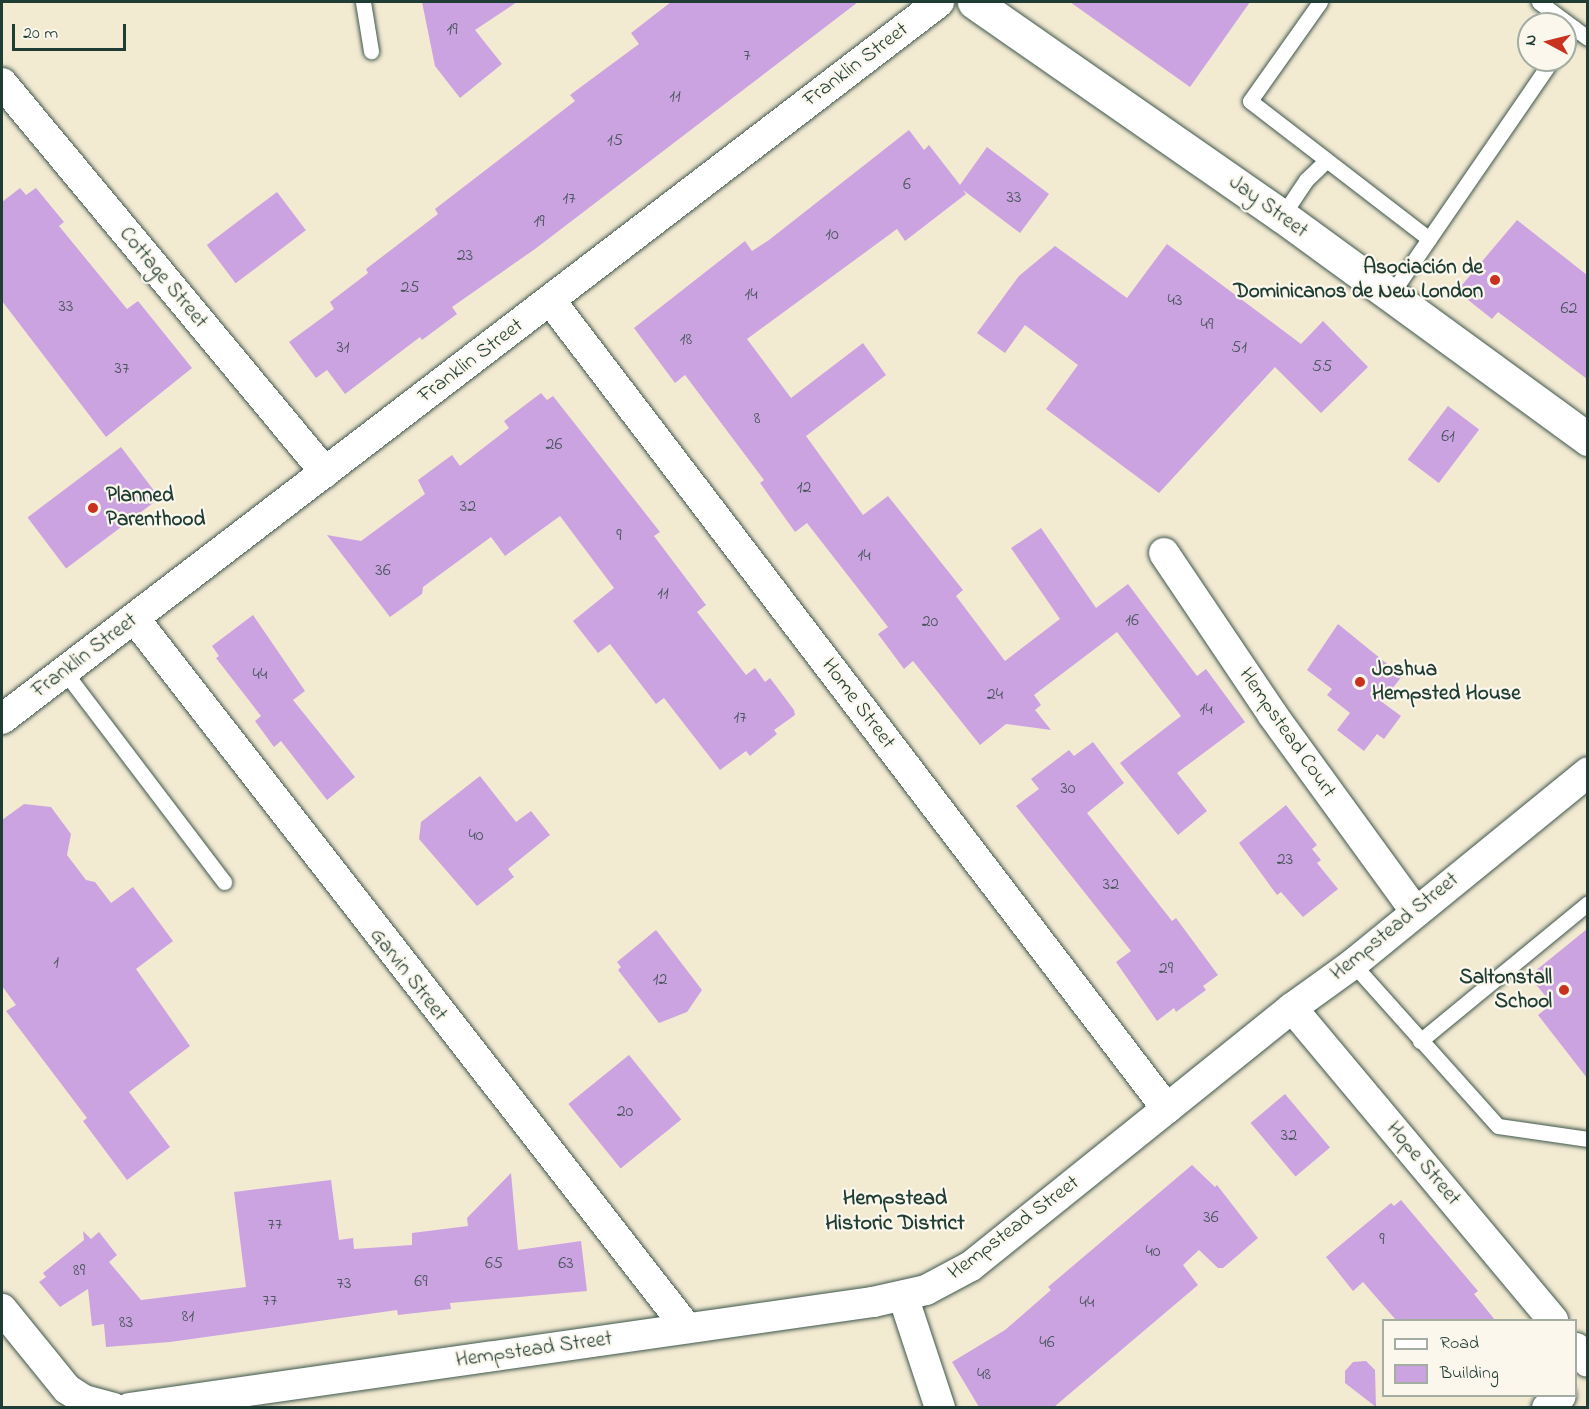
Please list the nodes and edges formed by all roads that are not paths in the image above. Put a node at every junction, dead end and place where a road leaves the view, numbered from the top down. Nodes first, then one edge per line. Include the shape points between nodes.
1 (363, 2) edge
2 (939, 2) edge
3 (974, 2) edge
4 (1320, 2) edge
5 (1539, 2) edge
6 (1552, 12) edge
7 (371, 51) dead end
8 (1544, 72) edge
9 (2, 83) edge
10 (1326, 161) junction
11 (1282, 216) junction
12 (1429, 239) junction
13 (1389, 297) junction
14 (550, 300) junction
15 (1587, 439) edge
16 (325, 472) junction
17 (1164, 553) dead end
18 (134, 618) junction
19 (64, 671) junction
20 (2, 719) edge
21 (1587, 772) edge
22 (224, 882) dead end
23 (1587, 903) edge
24 (1414, 911) junction
25 (1353, 964) junction
26 (1292, 1008) junction
27 (1420, 1041) junction
28 (1167, 1109) junction
29 (1587, 1139) edge
30 (903, 1296) junction
31 (2, 1313) edge
32 (1552, 1319) edge
33 (687, 1328) junction
34 (1577, 1350) edge
35 (1587, 1362) edge
36 (1559, 1397) edge
37 (113, 1407) edge
38 (129, 1407) edge
39 (940, 1407) edge
40 (1547, 1407) edge

1 - 7 lane
2 - 14 street, Franklin Street
3 - 11 main road, Jay Street
4 - 10 lane via 1250,101
5 - 6 lane
8 - 12 lane
9 - 16 street, Cottage Street
10 - 11 lane via 1306,180
10 - 12 lane
11 - 13 main road, Jay Street
12 - 13 lane
13 - 15 main road, Jay Street
14 - 16 street, Franklin Street
14 - 28 street, Home Street
16 - 18 street, Franklin Street
17 - 24 street, Hempstead Court via 1272,714
18 - 19 street, Franklin Street
18 - 33 street, Garvin Street
19 - 20 street, Franklin Street
19 - 22 lane
21 - 24 street, Hempstead Street
23 - 27 lane
24 - 25 street, Hempstead Street
25 - 26 street, Hempstead Street
25 - 27 lane
26 - 28 street, Hempstead Street
26 - 32 street, Hope Street
27 - 29 lane via 1498,1126
28 - 30 street, Hempstead Street via 971,1266
30 - 33 street, Hempstead Street
30 - 39 street
31 - 37 street via 67,1389 84,1400
33 - 38 street, Hempstead Street
34 - 35 street
36 - 40 street

